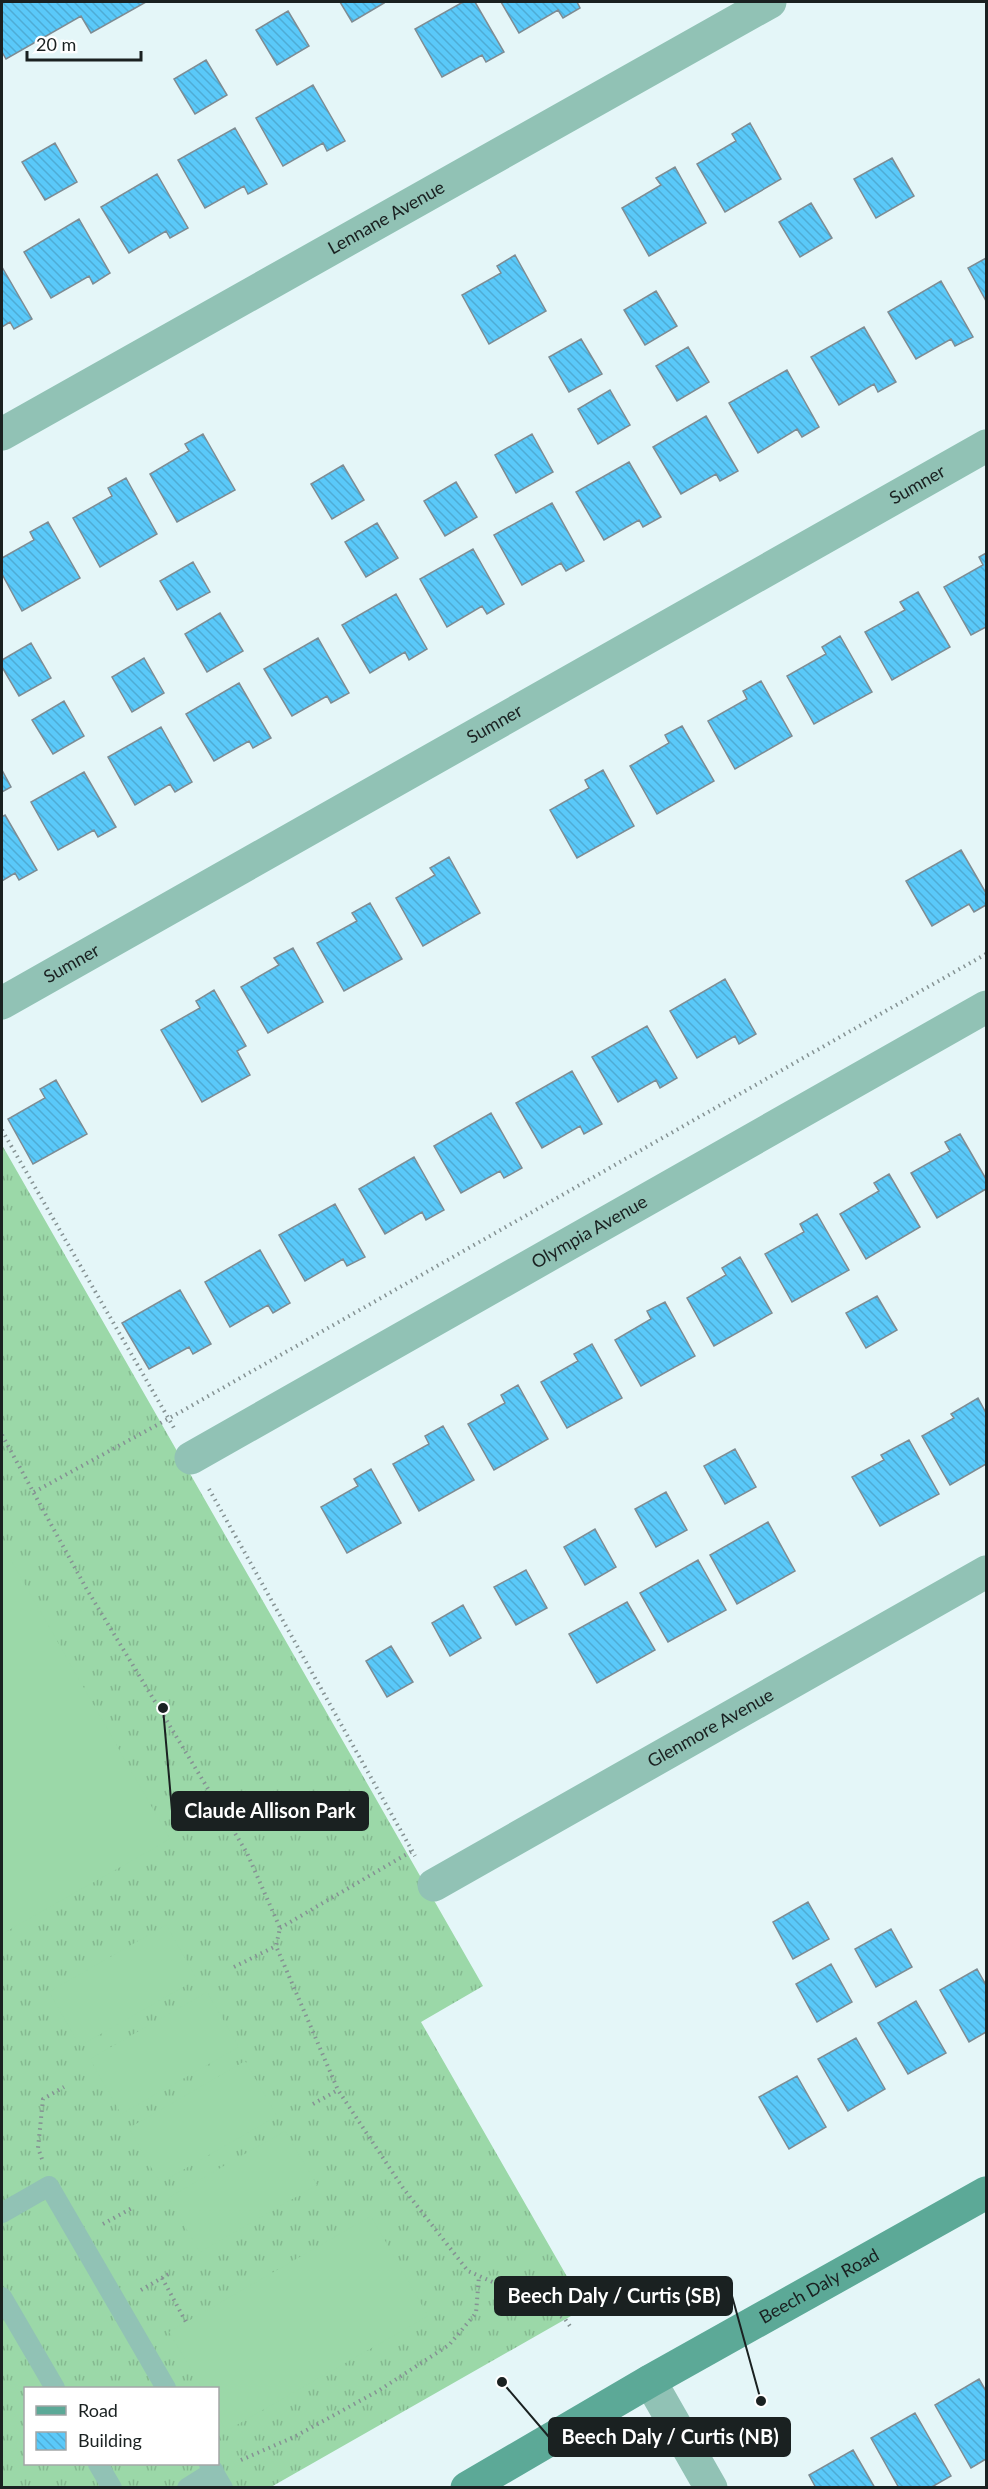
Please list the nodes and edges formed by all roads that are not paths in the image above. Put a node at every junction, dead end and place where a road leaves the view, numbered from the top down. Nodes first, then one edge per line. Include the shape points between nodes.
1 (770, 2) edge
2 (2, 434) edge
3 (987, 446) edge
4 (2, 1003) edge
5 (987, 1007) edge
6 (191, 1458) dead end
7 (987, 1572) edge
8 (434, 1885) dead end
9 (987, 2193) edge
10 (2, 2213) edge
11 (2, 2297) edge
12 (650, 2381) junction
13 (53, 2387) edge
14 (165, 2387) edge
15 (99, 2465) edge
16 (216, 2474) edge
17 (112, 2487) edge
18 (186, 2487) edge
19 (467, 2487) edge
20 (711, 2487) edge

1 - 2 street, Lennane Avenue
3 - 4 street, Sumner
5 - 6 street, Olympia Avenue
7 - 8 street, Glenmore Avenue
9 - 12 main road, Beech Daly Road
10 - 14 lane via 49,2186
11 - 13 lane
12 - 19 main road, Beech Daly Road
12 - 20 street
15 - 17 lane
16 - 18 lane

